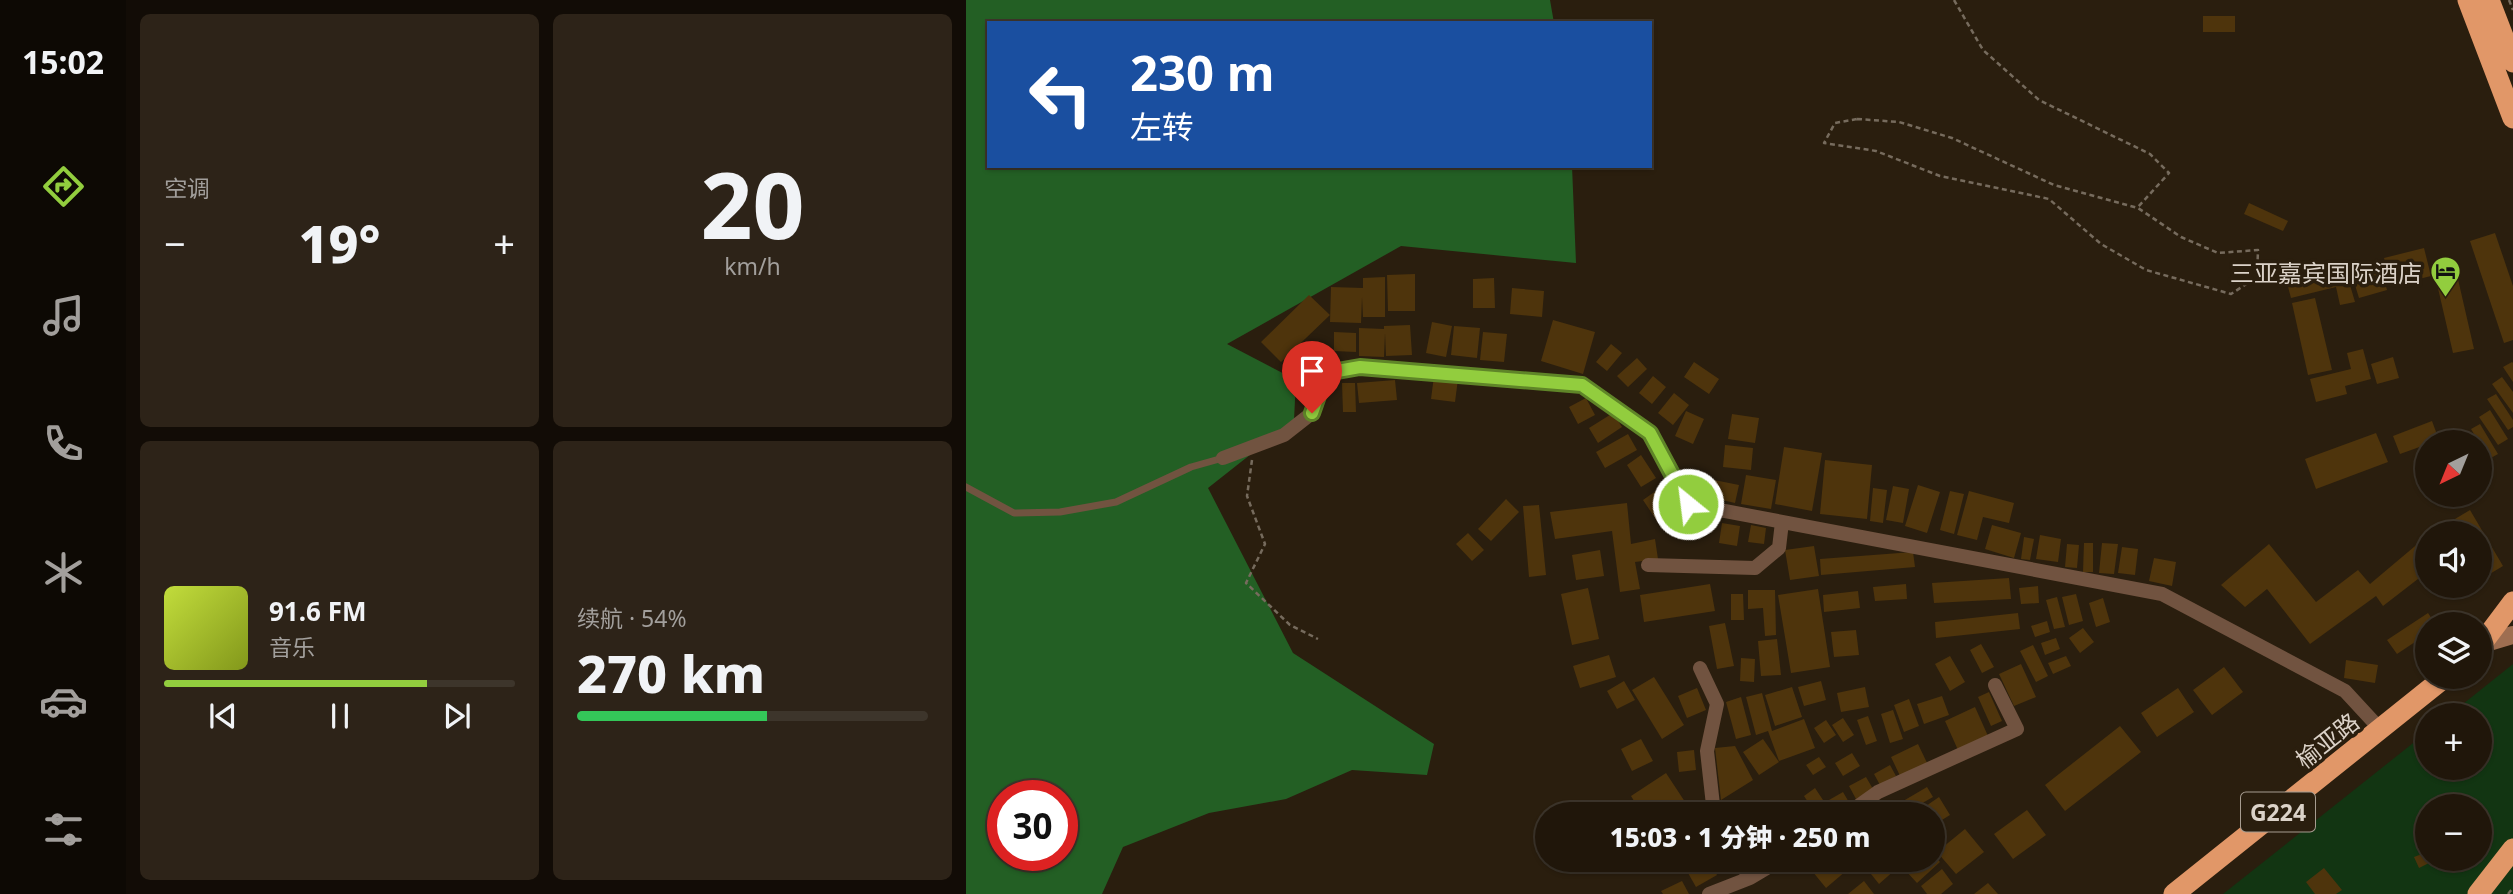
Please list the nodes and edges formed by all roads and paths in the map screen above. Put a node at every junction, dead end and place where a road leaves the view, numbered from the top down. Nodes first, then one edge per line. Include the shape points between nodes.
1 (1954, 0) edge
2 (2468, 0) edge
3 (2489, 0) edge
4 (2509, 0) edge
5 (2513, 10) edge
6 (2513, 62) edge
7 (2507, 86) edge
8 (2513, 118) edge
9 (2138, 208) junction
10 (1254, 446) junction
11 (1223, 458) joint
12 (966, 487) edge
13 (1782, 522) junction
14 (1647, 565) dead end
15 (2513, 602) edge
16 (2492, 630) edge
17 (2513, 635) edge
18 (1318, 639) dead end
19 (2492, 642) edge
20 (1700, 668) dead end
21 (1995, 685) dead end
22 (2431, 689) edge
23 (2381, 730) junction
24 (1713, 802) edge
25 (1864, 802) edge
26 (2513, 849) edge
27 (1746, 872) edge
28 (1760, 872) edge
29 (1750, 878) junction
30 (2513, 888) edge
31 (1709, 894) edge
32 (2174, 894) edge
33 (2478, 894) edge
34 (2508, 894) edge

1 - 9 path via 1983,50 2039,100 2150,153 2169,173
2 - 7 highway
3 - 6 highway
4 - 5 path
7 - 8 highway
9 - 9 path via 2054,185 1952,138 1899,122 1857,119 1835,123 1824,143 1876,151 1940,176 2049,199 2101,244 2146,270 2231,294 2257,276 2258,250 2218,253 2181,237
10 - 11 street
10 - 13 street via 1284,435 1312,413 1326,373 1360,367 1582,385 1650,433 1688,504
10 - 18 path via 1247,496 1265,544 1246,583 1290,625
11 - 12 lane via 1191,467 1116,502 1060,512 1014,513
13 - 14 street via 1779,548 1755,568
13 - 23 street via 2162,594 2345,691
15 - 16 highway
17 - 19 main road
20 - 24 street via 1717,704 1707,751
21 - 25 street via 2017,729
22 - 23 highway, 榆亚路 / G224
23 - 32 highway, 榆亚路 / G224
26 - 33 highway
27 - 29 street
28 - 29 street
29 - 31 street
30 - 34 path

